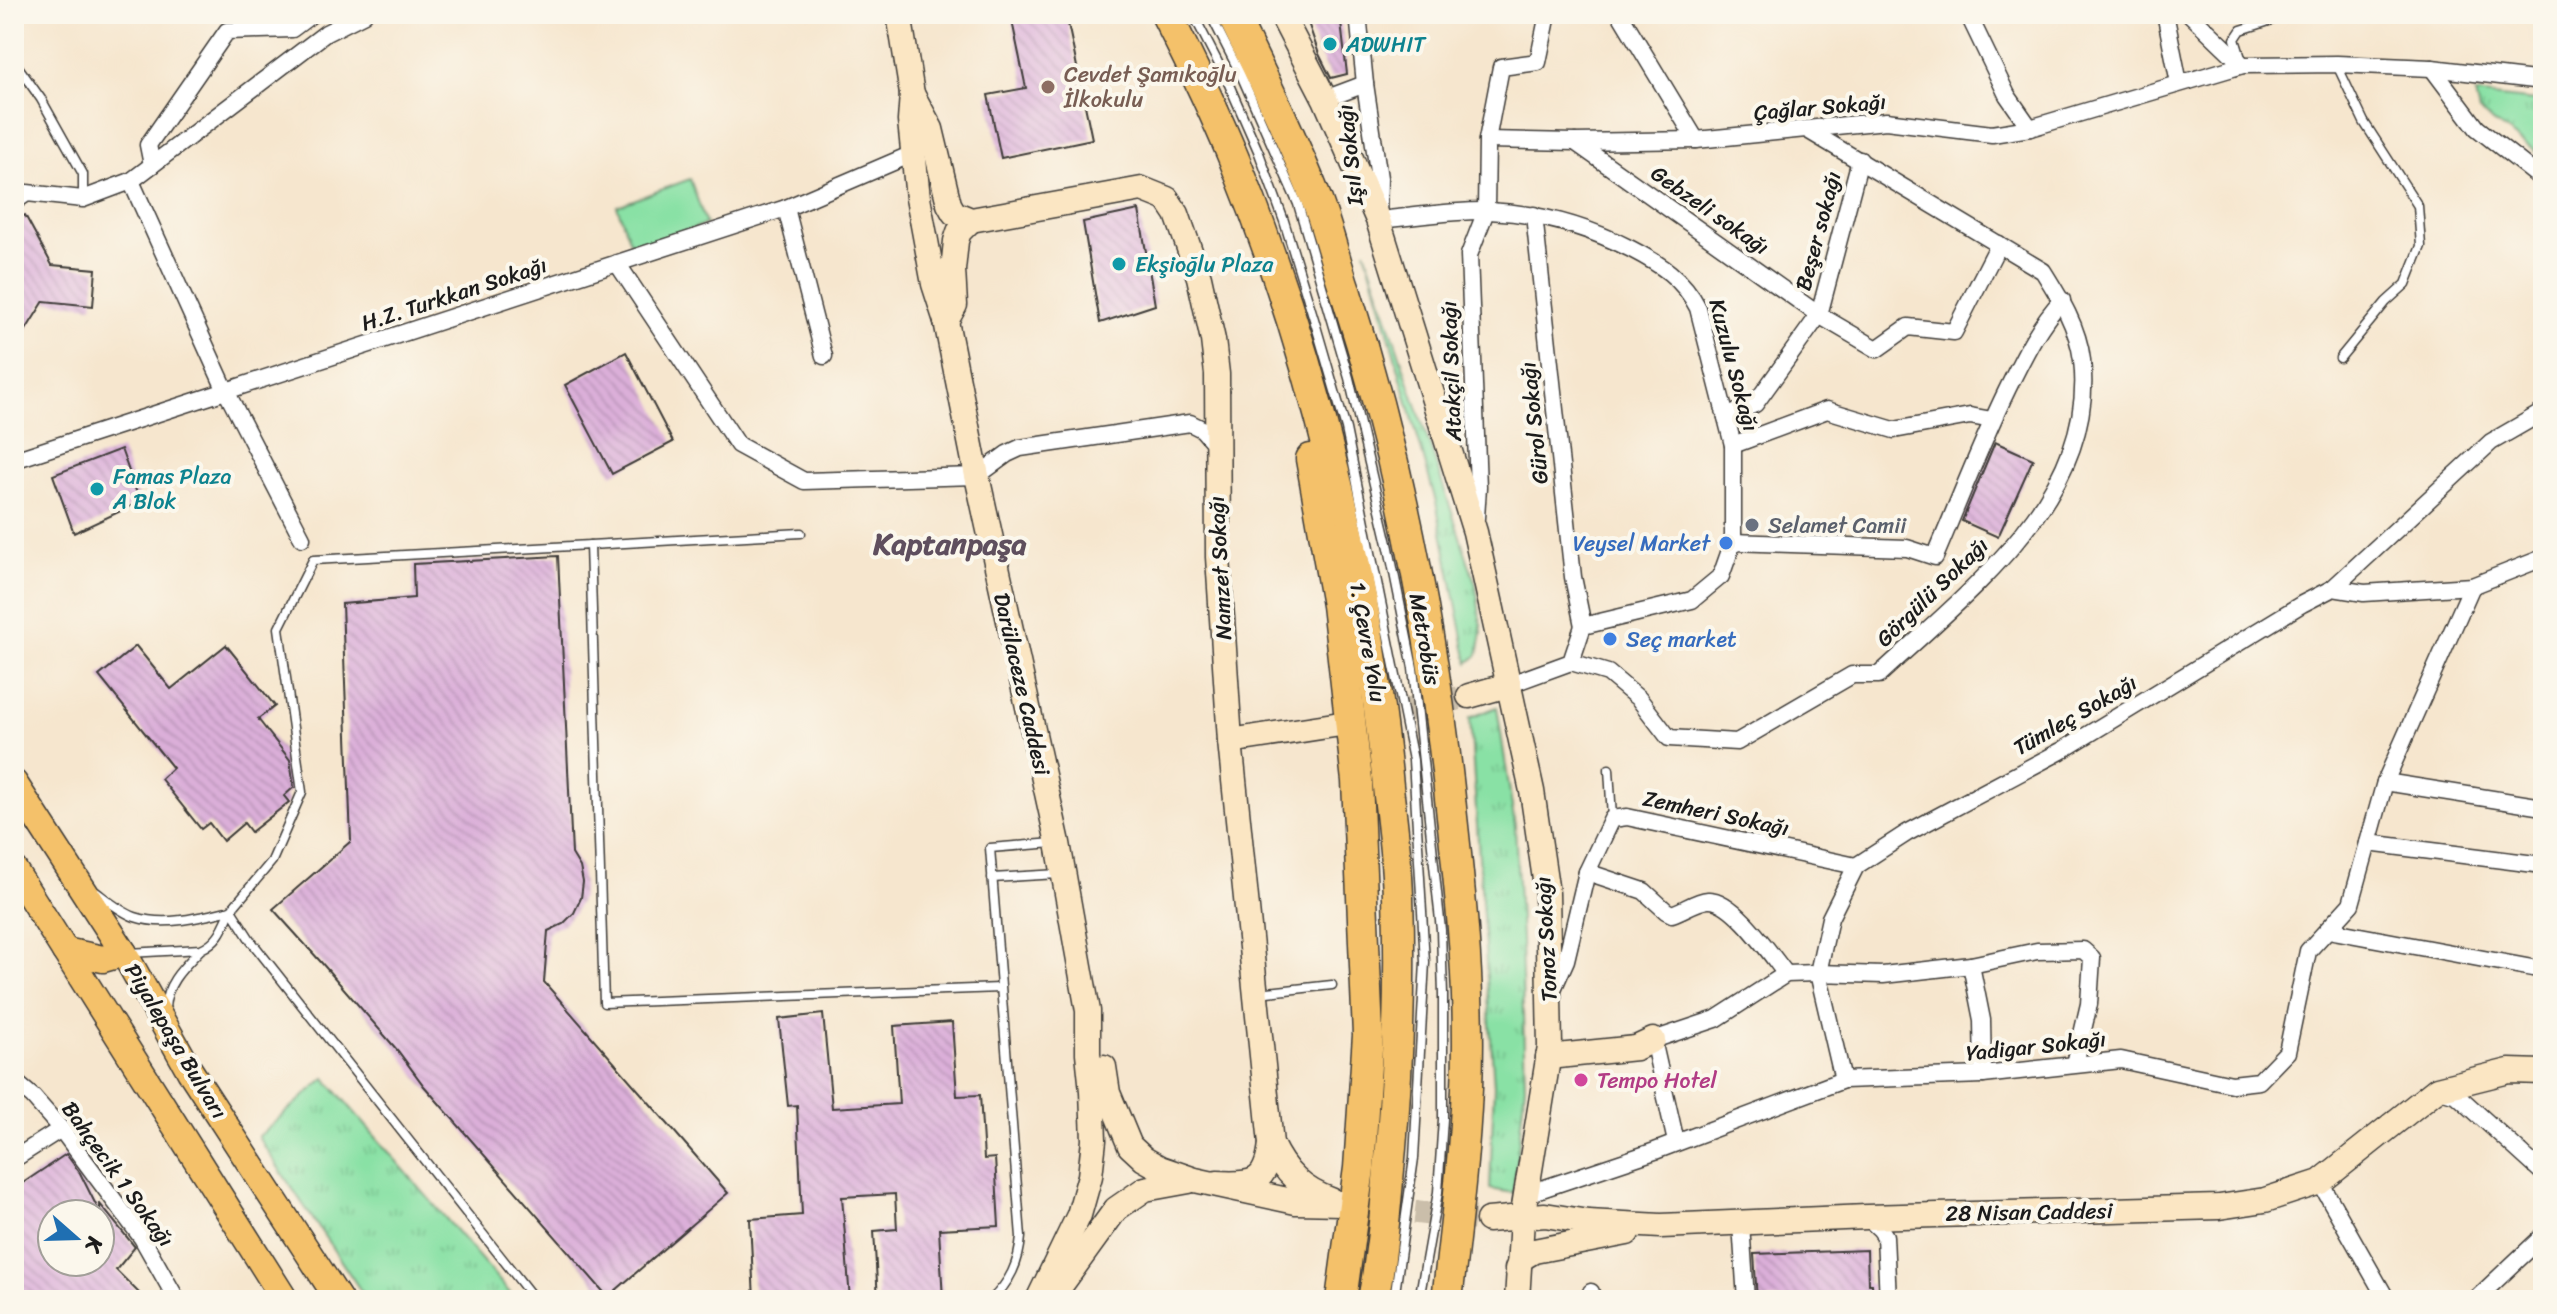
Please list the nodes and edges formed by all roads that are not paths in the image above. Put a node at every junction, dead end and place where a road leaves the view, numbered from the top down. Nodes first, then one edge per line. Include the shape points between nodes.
1 (312, 14) edge
2 (364, 14) edge
3 (899, 14) edge
4 (1166, 14) edge
5 (1193, 14) edge
6 (1210, 14) edge
7 (1232, 14) edge
8 (1281, 14) edge
9 (1358, 14) edge
10 (1548, 14) edge
11 (1620, 14) edge
12 (1968, 14) edge
13 (2167, 14) edge
14 (2190, 14) edge
15 (2291, 14) edge
16 (14, 61) edge
17 (2337, 64) junction
18 (2243, 65) junction
19 (2432, 68) junction
20 (2543, 81) edge
21 (2179, 83) junction
22 (1365, 84) junction
23 (912, 94) junction
24 (1325, 99) junction
25 (2030, 128) junction
26 (1806, 129) junction
27 (1487, 140) junction
28 (1696, 140) junction
29 (1575, 142) junction
30 (912, 154) junction
31 (1860, 160) junction
32 (152, 165) junction
33 (2543, 180) edge
34 (131, 181) junction
35 (83, 199) junction
36 (14, 202) edge
37 (786, 208) junction
38 (1486, 211) junction
39 (1534, 215) junction
40 (1257, 219) junction
41 (971, 220) junction
42 (1378, 220) junction
43 (1999, 244) junction
44 (617, 263) junction
45 (2062, 300) junction
46 (1819, 315) junction
47 (946, 321) junction
48 (824, 356) dead end
49 (2340, 358) dead end
50 (226, 391) junction
51 (2543, 412) edge
52 (1726, 417) junction
53 (1992, 420) junction
54 (1216, 445) junction
55 (1733, 445) junction
56 (14, 460) edge
57 (977, 476) junction
58 (1475, 532) junction
59 (801, 533) dead end
60 (302, 538) dead end
61 (1733, 542) junction
62 (590, 545) junction
63 (2543, 558) edge
64 (2472, 586) junction
65 (2333, 588) junction
66 (1583, 626) junction
67 (1571, 662) junction
68 (1508, 685) junction
69 (1469, 696) tunnel mouth
70 (1347, 723) tunnel mouth
71 (1230, 741) junction
72 (1609, 769) dead end
73 (2385, 782) junction
74 (14, 783) edge
75 (2543, 807) edge
76 (1612, 819) junction
77 (1058, 843) junction
78 (2368, 843) junction
79 (2543, 865) edge
80 (1856, 866) junction
81 (14, 870) edge
82 (1587, 872) junction
83 (1064, 874) junction
84 (76, 878) junction
85 (992, 878) junction
86 (231, 910) junction
87 (2328, 930) junction
88 (201, 949) junction
89 (65, 951) junction
90 (124, 953) junction
91 (1971, 965) junction
92 (2543, 970) edge
93 (1818, 973) junction
94 (1786, 974) junction
95 (1332, 985) dead end
96 (1000, 988) junction
97 (1254, 994) junction
98 (1549, 997) junction
99 (1088, 1011) junction
100 (164, 1025) junction
101 (1653, 1040) junction
102 (1549, 1049) junction
103 (2075, 1064) junction
104 (2540, 1069) edge
105 (1983, 1075) junction
106 (1843, 1080) junction
107 (14, 1081) edge
108 (2437, 1089) junction
109 (61, 1129) junction
110 (1676, 1142) junction
111 (1271, 1144) junction
112 (14, 1159) edge
113 (2543, 1173) edge
114 (1206, 1182) junction
115 (2320, 1182) junction
116 (1527, 1194) junction
117 (1867, 1217) junction
118 (1522, 1219) junction
119 (1488, 1220) tunnel mouth
120 (1741, 1223) junction
121 (1661, 1226) junction
122 (2543, 1236) edge
123 (1517, 1269) junction
124 (177, 1300) edge
125 (285, 1300) edge
126 (339, 1300) edge
127 (535, 1300) edge
128 (991, 1300) edge
129 (1038, 1300) edge
130 (1050, 1300) edge
131 (1341, 1300) edge
132 (1373, 1300) edge
133 (1394, 1300) edge
134 (1419, 1300) edge
135 (1447, 1300) edge
136 (1517, 1300) edge
137 (1746, 1300) edge
138 (1888, 1300) edge
139 (2387, 1300) edge
140 (2475, 1300) edge

1 - 32 street via 292,29 227,31 148,145
2 - 32 street via 326,33
3 - 23 main road, Darülaceze Caddesi
4 - 40 highway, 1. Çevre Yolu
5 - 133 lane, Metrobüs via 1259,153 1314,319 1349,442 1413,760 1425,962 1414,1158
6 - 134 lane, Metrobüs via 1298,204 1349,378 1413,668 1440,914 1443,995 1439,1178
7 - 135 highway via 1318,204 1383,416 1425,615 1450,792 1466,982 1467,1087
8 - 24 main road, Tonoz Sokağı
9 - 22 street, Işıl Sokağı
10 - 27 street via 1538,62 1501,67
11 - 28 street
12 - 25 street via 2007,95
13 - 21 street
14 - 18 street
15 - 18 lane via 2241,30 2235,39
16 - 35 lane via 83,174
17 - 18 street, Çağlar Sokağı
17 - 19 street, Çağlar Sokağı
17 - 49 lane via 2364,122 2418,206 2421,246 2406,284
18 - 21 street, Çağlar Sokağı
19 - 20 street, Çağlar Sokağı
19 - 33 street via 2477,128
21 - 25 street, Çağlar Sokağı
22 - 24 street, Işıl Sokağı
22 - 42 street, Işıl Sokağı via 1379,178
23 - 30 main road, Darülaceze Caddesi
23 - 41 main road via 931,129 949,204
24 - 42 main road, Tonoz Sokağı
25 - 26 street, Çağlar Sokağı via 1992,134 1886,121
26 - 28 street, Çağlar Sokağı
26 - 31 street, Görgülü Sokağı
27 - 29 street, Çağlar Sokağı
27 - 38 street
28 - 29 street, Çağlar Sokağı
29 - 46 street, Gebzeli sokağı
30 - 37 street, H.Z. Turkkan Sokağı
30 - 47 main road, Darülaceze Caddesi via 934,284
31 - 43 street, Görgülü Sokağı
31 - 46 street, Beşer sokağı
32 - 34 street
34 - 35 street
34 - 50 street
35 - 36 street via 27,193
37 - 44 street, H.Z. Turkkan Sokağı
37 - 48 street
38 - 39 street, Kuzulu Sokağı
38 - 42 street, Kuzulu Sokağı
38 - 58 street, Atakçil Sokağı via 1469,255
39 - 52 street, Kuzulu Sokağı via 1596,232 1662,265 1689,290
39 - 66 street, Gürol Sokağı via 1573,577
40 - 131 highway via 1284,359 1313,468 1337,605 1357,781 1368,1035 1359,1168
40 - 132 highway, 1. Çevre Yolu via 1291,317 1340,498 1384,743 1398,895 1399,1031
41 - 47 main road via 956,241 955,305
41 - 54 main road, Namzet Sokağı via 1129,190 1167,199 1199,277 1213,340
42 - 58 main road, Tonoz Sokağı
43 - 45 street, Görgülü Sokağı via 2043,271
43 - 46 street, Beşer sokağı via 1954,332 1908,327 1877,349
44 - 50 street, H.Z. Turkkan Sokağı
44 - 57 street via 738,445 804,481
45 - 53 street via 2043,320
45 - 67 street, Görgülü Sokağı via 2082,358 2082,400 2072,453 2035,518 1979,582 1879,675 1852,675 1737,742 1669,738 1639,699 1608,673
46 - 52 street, Beşer sokağı via 1755,404
47 - 57 main road, Darülaceze Caddesi
50 - 56 street, H.Z. Turkkan Sokağı
50 - 60 street
51 - 65 street, Tümleç Sokağı via 2491,442
52 - 55 street, Kuzulu Sokağı
53 - 55 street via 1970,416 1894,430 1827,410
53 - 61 street via 1935,557 1907,548
54 - 57 street via 1190,423 1159,426 1020,448
54 - 71 main road, Namzet Sokağı
55 - 61 street, Kuzulu Sokağı
57 - 77 main road, Darülaceze Caddesi
58 - 68 main road, Tonoz Sokağı
59 - 62 lane
61 - 66 street, Kuzulu Sokağı via 1721,576 1692,600
62 - 86 lane via 313,560 279,628 302,792 272,861
62 - 96 lane via 604,1003
63 - 64 street
64 - 65 street via 2364,593
64 - 73 street, Yadigar Sokağı
65 - 80 street, Tümleç Sokağı
66 - 67 street
67 - 68 street
68 - 69 main road
68 - 98 main road, Tonoz Sokağı via 1532,791 1547,893
70 - 71 main road
71 - 97 main road, Namzet Sokağı
72 - 76 lane
73 - 75 street
73 - 78 street, Yadigar Sokağı
74 - 84 main road, Piyalepaşa Bulvarı
76 - 80 street, Zemheri Sokağı via 1627,817
76 - 82 street, Zemheri Sokağı
77 - 83 main road, Darülaceze Caddesi
77 - 85 lane via 990,848
78 - 79 street
78 - 87 street, Yadigar Sokağı via 2351,904
80 - 93 street via 1830,918
81 - 89 main road, Piyalepaşa Bulvarı
82 - 94 street via 1644,891 1672,914 1704,900 1723,902
82 - 98 street, Zemheri Sokağı via 1566,960
83 - 85 lane
83 - 99 main road, Darülaceze Caddesi
84 - 86 lane via 135,917 179,920
84 - 90 main road, Piyalepaşa Bulvarı
85 - 96 lane
86 - 88 lane via 220,936
86 - 127 lane
87 - 92 street
87 - 103 street, Yadigar Sokağı via 2308,951 2287,1052 2259,1081 2232,1084 2121,1060
88 - 90 lane
88 - 100 lane via 173,979 165,996
89 - 90 main road via 103,959
89 - 125 main road, Piyalepaşa Bulvarı
90 - 100 main road, Piyalepaşa Bulvarı
91 - 93 street via 1883,975
91 - 103 street via 2037,951 2083,950 2092,958 2089,1004
91 - 105 street via 1982,1020
93 - 94 street
93 - 106 street
94 - 101 street via 1716,1019
95 - 97 lane
96 - 128 lane via 1021,1237 1013,1275
97 - 111 main road, Namzet Sokağı
98 - 102 main road, Tonoz Sokağı
99 - 114 main road via 1108,1093 1130,1146 1160,1168
99 - 129 main road, Darülaceze Caddesi via 1094,1140 1090,1176 1079,1215
100 - 126 main road, Piyalepaşa Bulvarı
101 - 102 main road via 1636,1048
101 - 110 street
102 - 116 main road, Tonoz Sokağı
103 - 105 street, Yadigar Sokağı
104 - 108 main road, 28 Nisan Caddesi
105 - 106 street, Yadigar Sokağı
106 - 110 street, Yadigar Sokağı
107 - 109 street, Bahçecik 1 Sokağı
108 - 113 street via 2457,1095
108 - 115 main road, 28 Nisan Caddesi
109 - 112 street
109 - 124 street, Bahçecik 1 Sokağı via 142,1238
110 - 116 street, Yadigar Sokağı
111 - 114 main road, Namzet Sokağı via 1258,1179
111 - 114 main road, Namzet Sokağı via 1293,1179 1310,1192 1341,1203 1296,1202
114 - 130 main road via 1145,1189 1116,1209
115 - 117 main road, 28 Nisan Caddesi via 2265,1200 2219,1207
115 - 139 street
116 - 118 main road, Tonoz Sokağı
117 - 120 main road, 28 Nisan Caddesi
117 - 138 street via 1885,1236
118 - 119 main road, 28 Nisan Caddesi
118 - 121 main road, 28 Nisan Caddesi via 1545,1215
118 - 123 main road, Tonoz Sokağı
120 - 121 main road, 28 Nisan Caddesi
120 - 137 street
121 - 123 main road via 1534,1251
122 - 140 street
123 - 136 main road, Tonoz Sokağı

